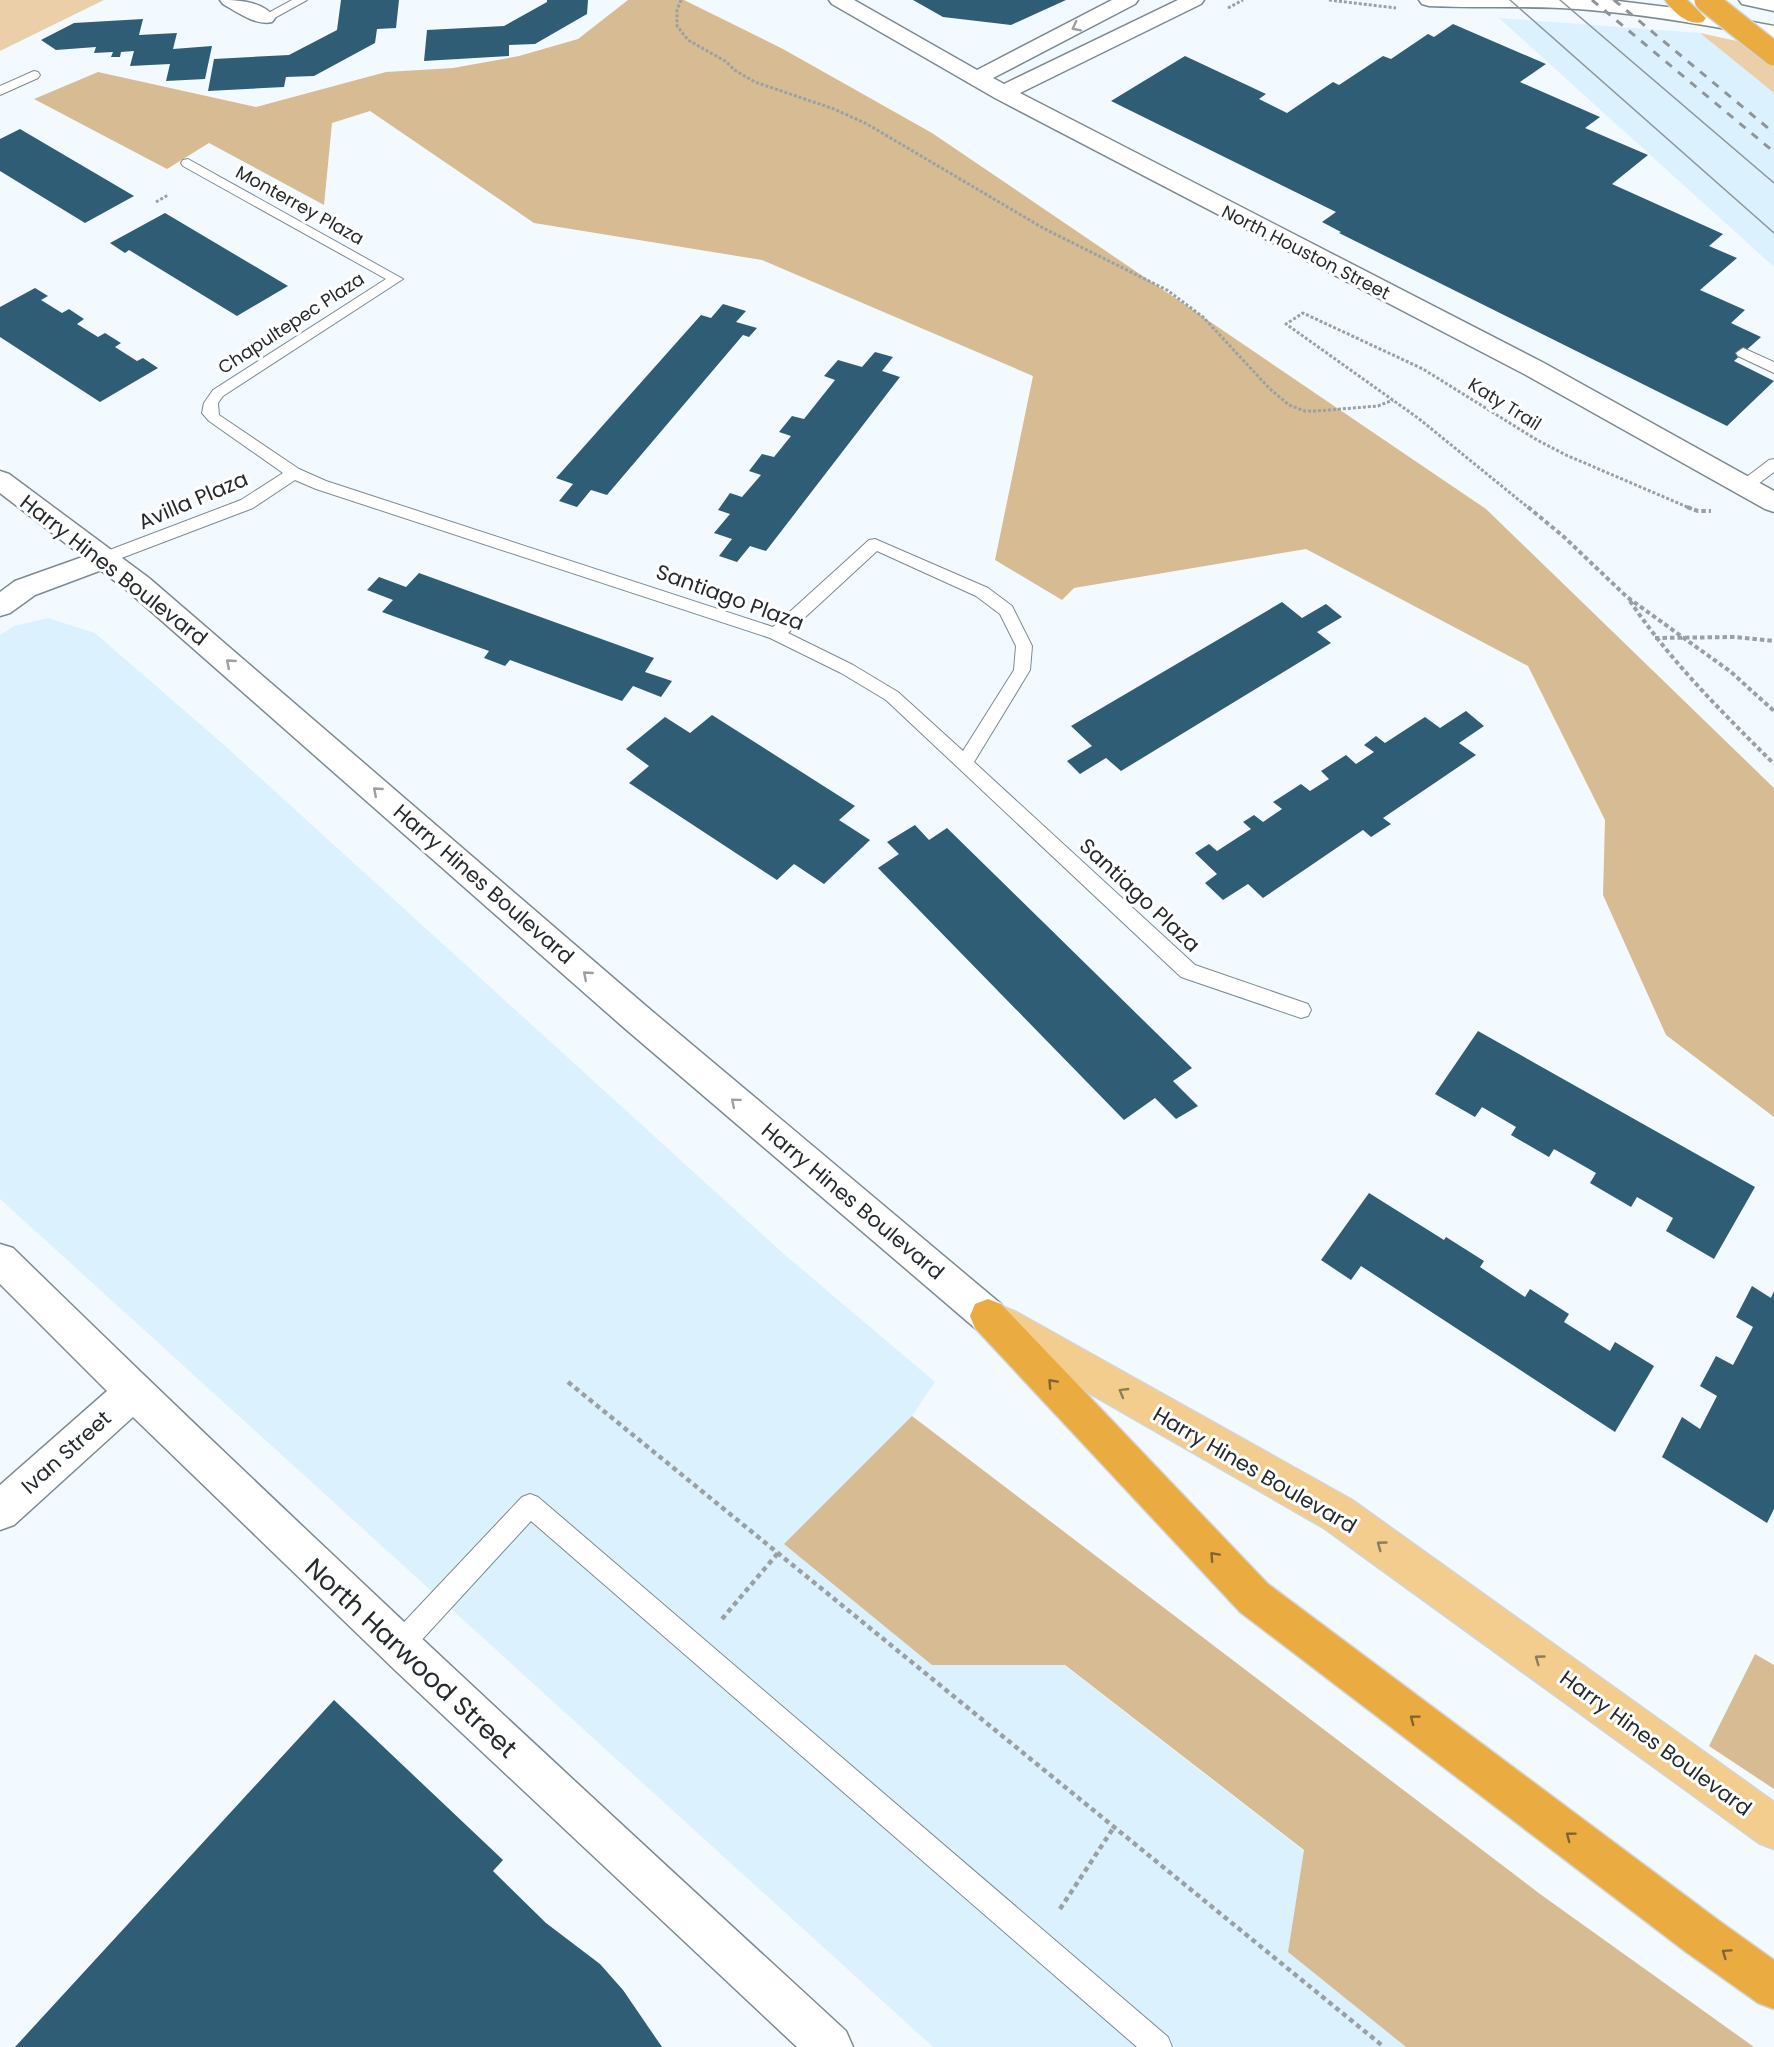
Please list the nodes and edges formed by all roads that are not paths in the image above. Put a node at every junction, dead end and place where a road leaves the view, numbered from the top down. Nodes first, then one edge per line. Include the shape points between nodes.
1 (230, 0) edge
2 (301, 0) edge
3 (839, 0) edge
4 (1128, 0) edge
5 (1194, 0) edge
6 (1429, 0) edge
7 (1675, 0) edge
8 (1749, 0) edge
9 (1774, 5) edge
10 (1701, 9) edge
11 (265, 18) joint
12 (1774, 32) edge
13 (1774, 54) edge
14 (34, 75) dead end
15 (976, 78) junction
16 (0, 91) edge
17 (1003, 93) junction
18 (188, 163) dead end
19 (396, 279) joint
20 (1743, 353) dead end
21 (1774, 368) edge
22 (211, 403) joint
23 (1774, 464) edge
24 (294, 473) junction
25 (0, 480) edge
26 (1745, 486) junction
27 (1774, 503) edge
28 (105, 558) junction
29 (0, 606) edge
30 (776, 634) junction
31 (964, 764) junction
32 (1301, 1010) dead end
33 (0, 1260) edge
34 (988, 1316) junction
35 (133, 1392) junction
36 (0, 1511) edge
37 (398, 1647) junction
38 (1774, 1828) edge
39 (1774, 1987) edge
40 (830, 2047) edge
41 (1158, 2047) edge

1 - 11 main road
2 - 11 lane
3 - 15 main road, North Houston Street
4 -> 15 main road
5 - 17 main road
6 - 10 main road
7 - 10 highway
8 - 9 main road
10 - 12 main road
10 - 13 highway, bridge
14 - 16 lane
15 - 17 main road, North Houston Street
17 - 26 main road, North Houston Street via 1535,369
18 - 19 lane, Monterrey Plaza
19 - 22 lane, Chapultepec Plaza via 218,393
20 - 21 lane
22 - 24 lane, Santiago Plaza via 214,418
23 - 26 lane
24 - 28 lane, Avilla Plaza via 247,504
24 - 30 lane, Santiago Plaza
25 - 28 main road, Harry Hines Boulevard
26 - 27 main road, North Houston Street
28 - 29 main road via 25,588
34 -> 28 main road, Harry Hines Boulevard
30 - 31 lane, Santiago Plaza via 884,691
30 - 31 lane via 875,544 982,592 1006,610 1024,646 1022,670
31 - 32 lane, Santiago Plaza via 1188,971
33 - 35 main road, North Harwood Street
38 -> 34 main road, Harry Hines Boulevard via 1338,1514
39 -> 34 highway via 1254,1598
35 - 36 main road, Ivan Street
35 - 37 main road, North Harwood Street
37 - 40 main road, North Harwood Street
37 - 41 lane via 530,1505

